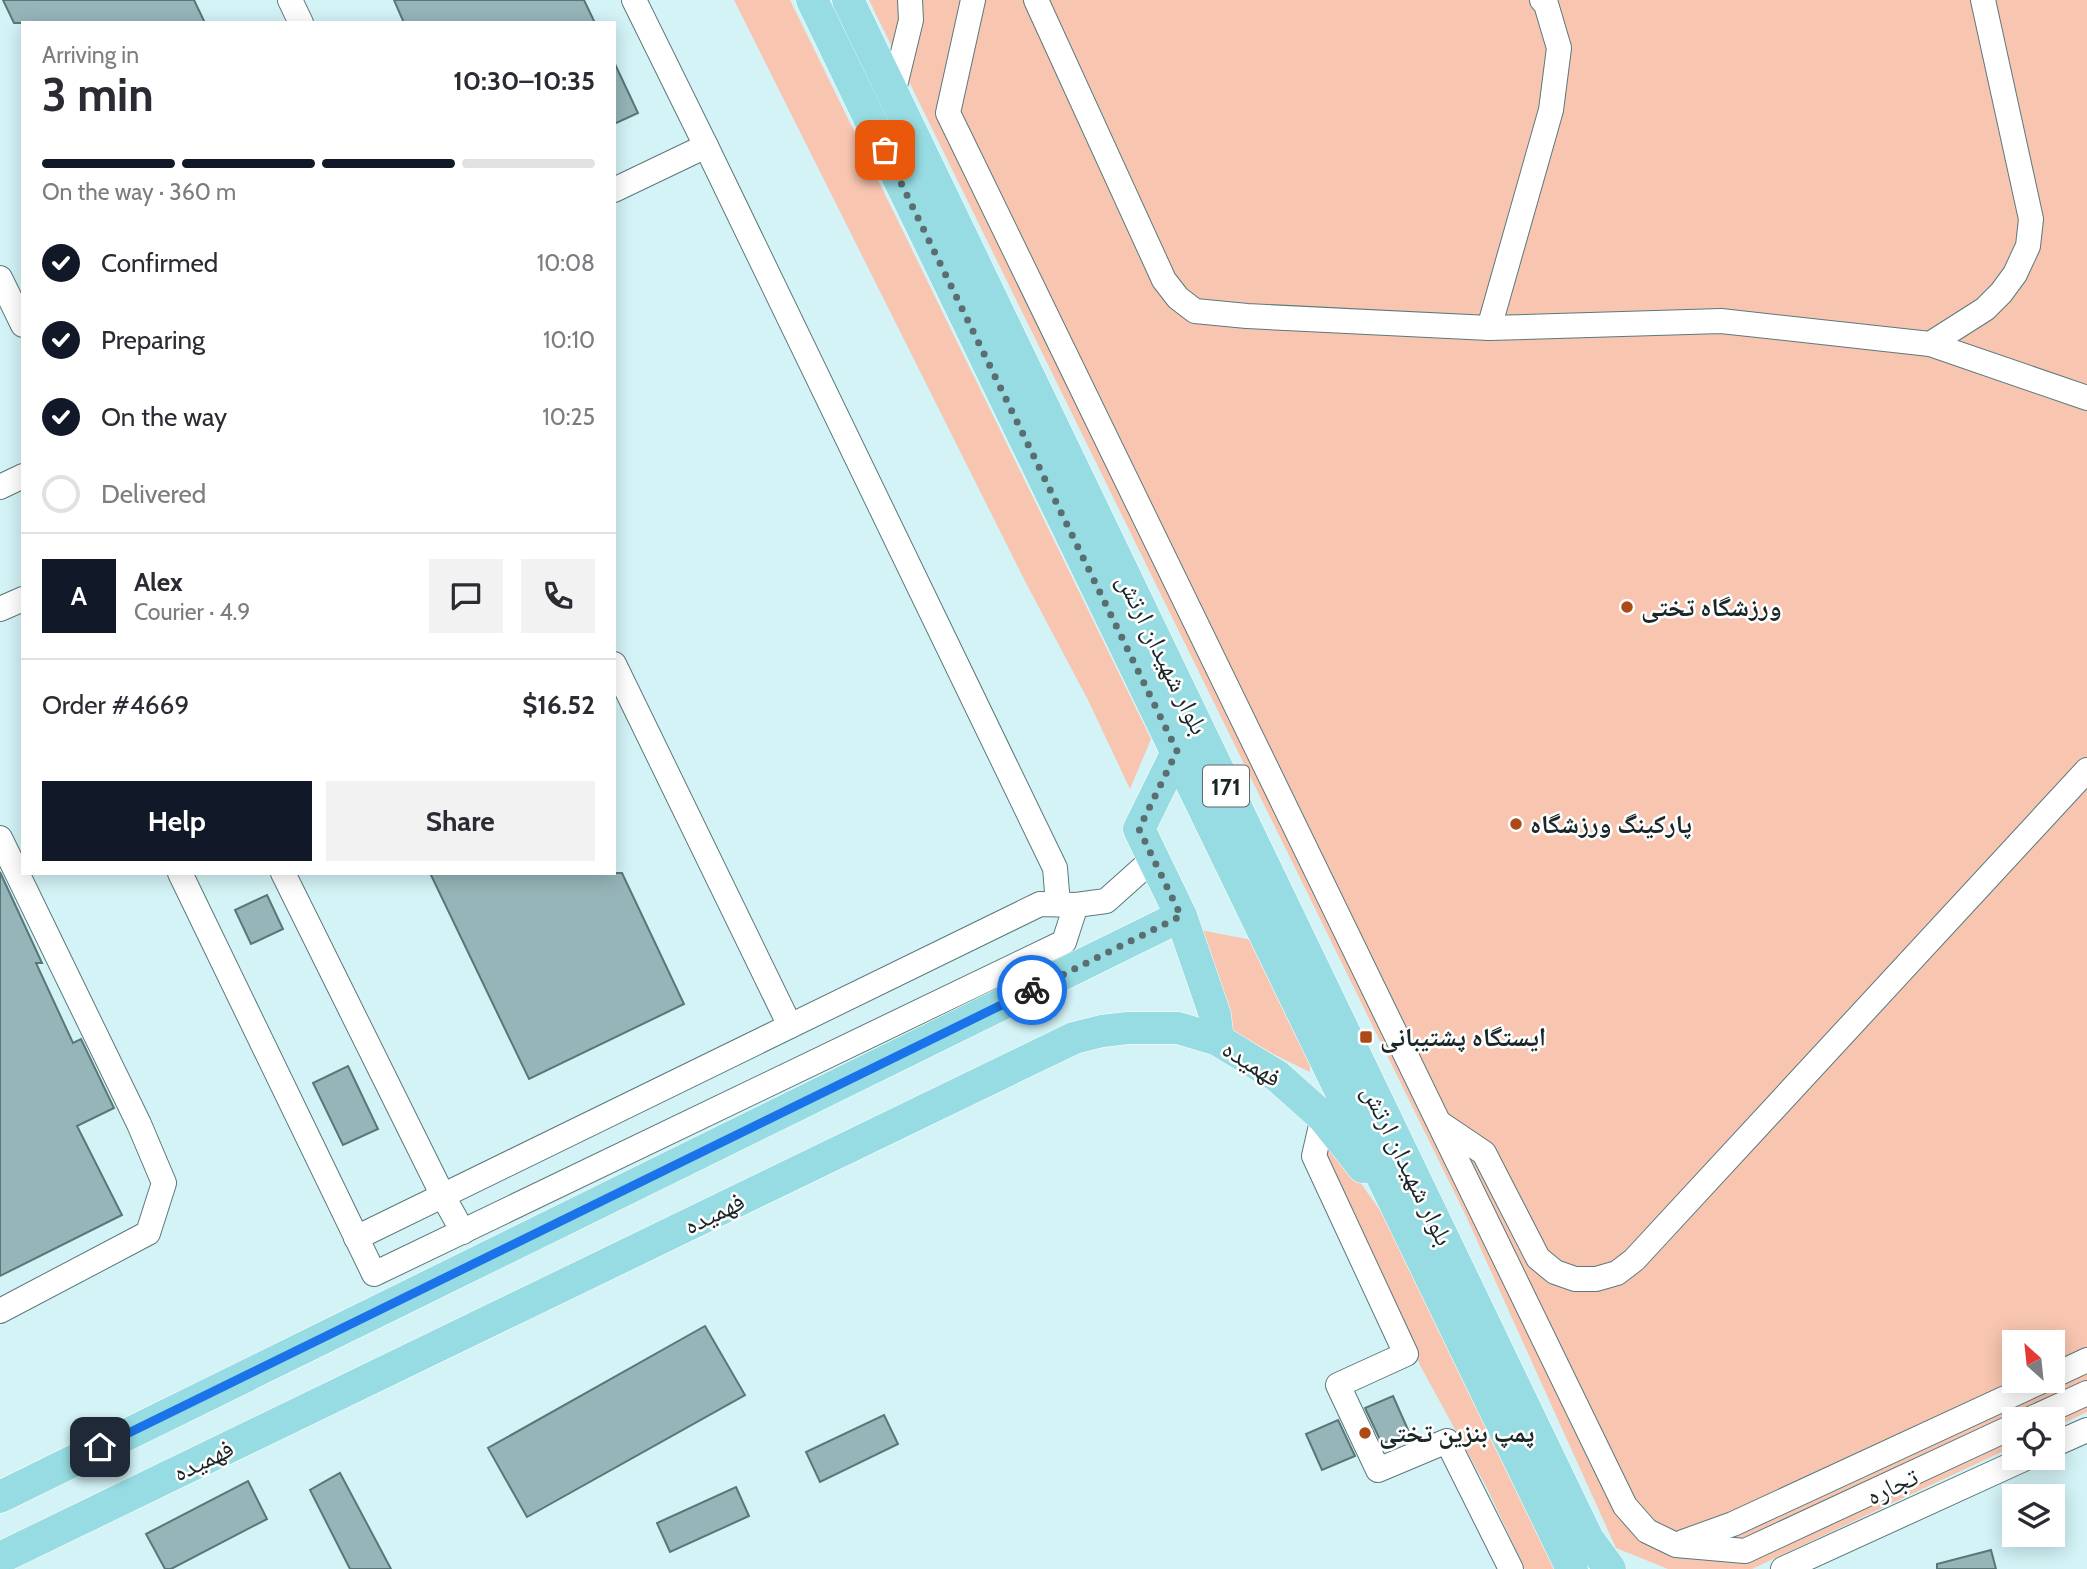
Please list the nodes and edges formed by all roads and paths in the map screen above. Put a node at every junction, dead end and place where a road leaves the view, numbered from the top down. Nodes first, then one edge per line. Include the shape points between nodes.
1 (290, 0) edge
2 (634, 0) edge
3 (812, 0) edge
4 (848, 0) edge
5 (910, 0) edge
6 (973, 0) edge
7 (1036, 0) edge
8 (1542, 0) edge
9 (1983, 0) edge
10 (300, 21) edge
11 (894, 94) junction
12 (706, 146) junction
13 (616, 189) edge
14 (0, 278) edge
15 (21, 322) edge
16 (1489, 328) junction
17 (1930, 344) junction
18 (2087, 398) edge
19 (21, 477) edge
20 (0, 487) edge
21 (21, 600) edge
22 (0, 609) edge
23 (616, 668) edge
24 (1177, 751) junction
25 (2087, 770) edge
26 (0, 838) edge
27 (1153, 859) junction
28 (181, 875) edge
29 (284, 875) edge
30 (1067, 904) junction
31 (1181, 916) junction
32 (790, 1026) junction
33 (1218, 1040) junction
34 (1323, 1117) junction
35 (1438, 1122) junction
36 (443, 1196) junction
37 (1396, 1206) junction
38 (463, 1231) junction
39 (356, 1238) junction
40 (0, 1311) edge
41 (2087, 1360) edge
42 (2065, 1370) edge
43 (2016, 1393) edge
44 (2087, 1393) edge
45 (2056, 1407) edge
46 (2087, 1430) edge
47 (2002, 1432) edge
48 (2065, 1440) edge
49 (2002, 1469) edge
50 (0, 1497) edge
51 (1676, 1545) junction
52 (0, 1558) edge
53 (1511, 1569) edge
54 (1572, 1569) edge
55 (1610, 1569) edge
56 (1783, 1569) edge

1 - 10 street
2 - 12 street
3 - 24 main road, بلوار شهیدان ارتش / 171
4 - 11 main road, بلوار شهیدان ارتش / 171
5 - 11 street via 911,20
6 - 35 street via 948,113
7 - 16 street via 1164,280 1195,311
8 - 16 street via 1559,48 1551,110
9 - 17 street via 2031,219 2028,246 2001,293 1985,309
11 - 55 main road, بلوار شهیدان ارتش / 171 via 1588,1539
12 - 13 street
12 - 30 street via 1055,868
14 - 15 street
16 - 17 street via 1721,321
17 - 18 street
19 - 20 street
21 - 22 street
23 - 32 street
24 - 27 main road via 1139,829
24 - 37 main road, بلوار شهیدان ارتش / 171
25 - 35 street via 1634,1260 1617,1273 1575,1279 1555,1272 1538,1258 1484,1153
26 - 40 street via 164,1183 148,1233
27 - 30 street via 1106,901
27 - 31 main road
28 - 39 street
29 - 36 street
30 - 32 street via 1040,904
30 - 38 street via 1064,942
31 - 33 main road via 1215,1015
31 - 50 main road
32 - 36 street
33 - 34 main road, فهمیده via 1277,1076
33 - 52 main road, فهمیده via 1178,1028 1102,1031 1074,1038
34 - 37 main road, فهمیده
34 - 53 street via 1314,1156 1406,1354 1338,1385 1378,1470 1447,1441
35 - 51 street via 1625,1506 1647,1531
36 - 38 street
36 - 39 street
37 - 54 main road, بلوار شهیدان ارتش / 171
38 - 39 street via 374,1274
41 - 42 street
43 - 51 street via 1733,1524
44 - 45 street
46 - 48 street
47 - 51 street via 1745,1551
49 - 56 street, تجاره

